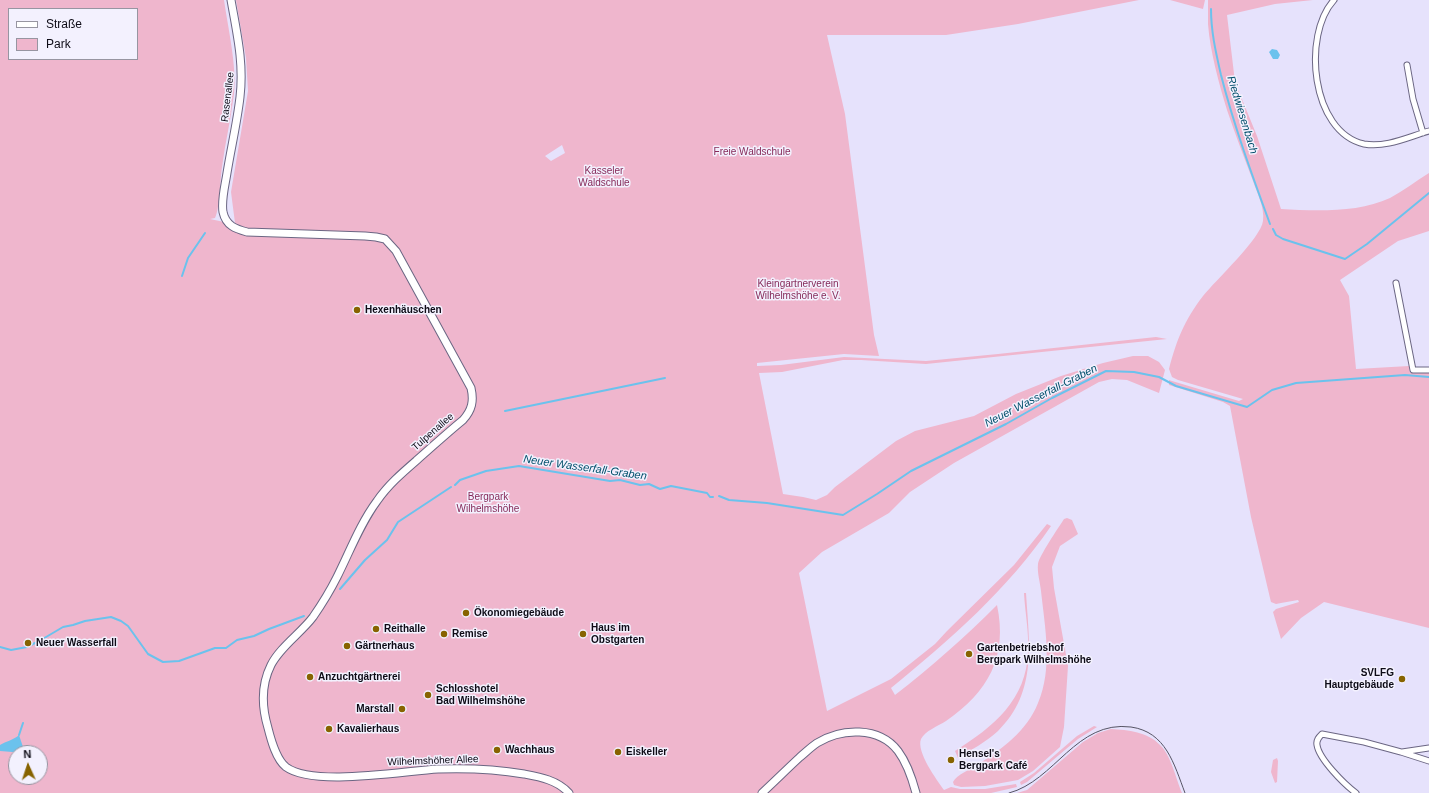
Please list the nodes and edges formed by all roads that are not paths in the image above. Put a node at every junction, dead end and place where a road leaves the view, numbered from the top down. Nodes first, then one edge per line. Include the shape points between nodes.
1 (231, 0) edge
2 (1334, 0) edge
3 (1407, 65) dead end
4 (1426, 132) edge
5 (223, 196) joint
6 (1396, 284) dead end
7 (1429, 370) edge
8 (1429, 748) edge
9 (1401, 752) junction
10 (1429, 762) edge
11 (317, 777) joint
12 (569, 793) edge
13 (762, 793) edge
14 (916, 793) edge
15 (1356, 793) edge

1 - 5 main road, Rasenallee via 241,58 242,81
2 - 4 street via 1322,19 1316,46 1316,66 1318,86 1329,115 1337,127 1348,137 1362,143 1382,144
3 - 4 street via 1413,99
5 - 11 main road, Tulpenallee via 224,216 228,224 238,230 258,233 365,236 385,240 396,251 472,394 472,405 466,416 383,492 369,513 324,600 269,669 264,689 264,707 269,733 276,750 287,767
6 - 7 street via 1413,370
8 - 9 street
9 - 10 street
9 - 15 street via 1322,734 1316,744 1321,754 1342,781
11 - 12 main road, Wilhelmshöher Allee via 474,769 545,778 560,785
13 - 14 main road via 815,744 836,734 855,732 875,735 894,747 908,770

